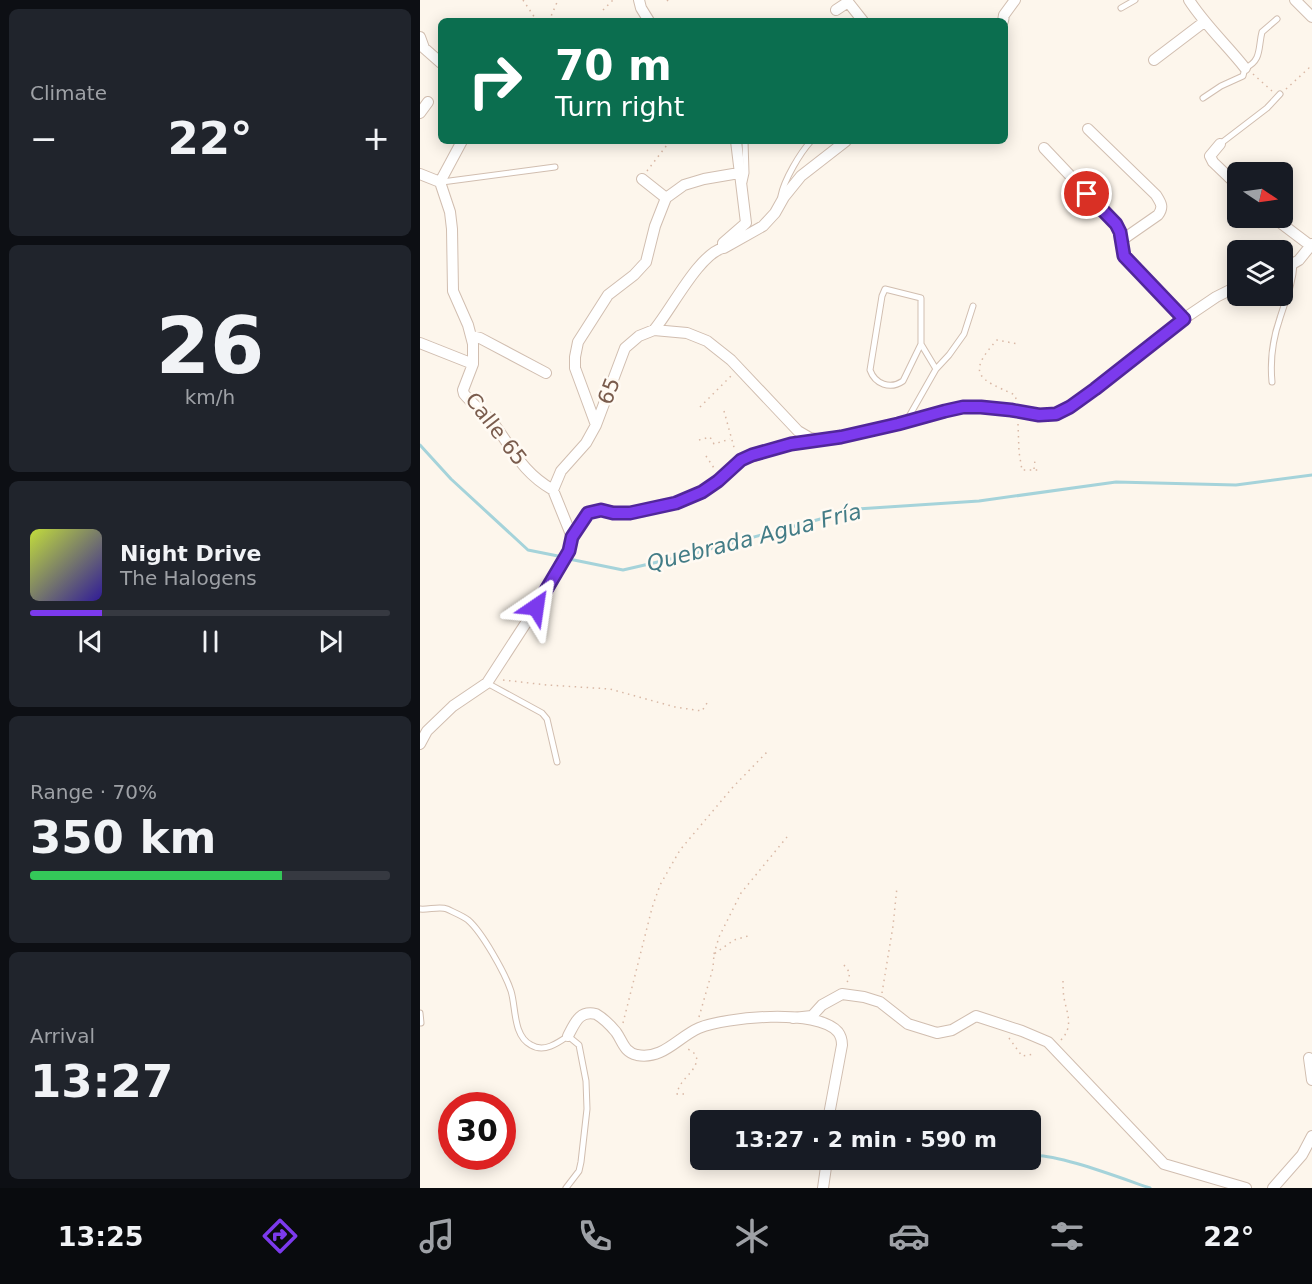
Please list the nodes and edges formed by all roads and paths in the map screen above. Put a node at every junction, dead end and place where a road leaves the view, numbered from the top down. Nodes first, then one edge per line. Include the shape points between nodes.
1 (523, 0) edge
2 (558, 0) edge
3 (612, 0) edge
4 (639, 0) edge
5 (1015, 0) edge
6 (1135, 0) edge
7 (1189, 0) edge
8 (1295, 0) edge
9 (1121, 8) dead end
10 (603, 10) dead end
11 (836, 10) dead end
12 (1312, 17) edge
13 (535, 18) edge
14 (550, 18) edge
15 (647, 18) edge
16 (861, 18) edge
17 (1004, 18) edge
18 (1277, 18) dead end
19 (1204, 22) junction
20 (420, 37) edge
21 (438, 60) edge
22 (1154, 60) dead end
23 (1245, 68) junction
24 (1312, 68) edge
25 (1280, 94) junction
26 (1203, 98) dead end
27 (428, 102) dead end
28 (420, 113) edge
29 (1088, 129) dead end
30 (460, 144) edge
31 (668, 144) edge
32 (736, 144) edge
33 (745, 144) edge
34 (808, 144) edge
35 (842, 144) edge
36 (1220, 144) joint
37 (1044, 147) dead end
38 (555, 168) dead end
39 (740, 173) junction
40 (420, 174) edge
41 (1227, 175) edge
42 (642, 179) joint
43 (440, 182) junction
44 (666, 198) junction
45 (780, 204) junction
46 (746, 223) junction
47 (1288, 228) edge
48 (1122, 240) junction
49 (1311, 245) edge
50 (723, 248) junction
51 (1294, 264) joint
52 (1227, 291) edge
53 (973, 306) dead end
54 (1184, 319) junction
55 (654, 330) junction
56 (471, 336) junction
57 (420, 343) edge
58 (921, 344) junction
59 (1018, 344) dead end
60 (473, 364) junction
61 (735, 364) junction
62 (936, 369) junction
63 (546, 373) dead end
64 (1272, 382) dead end
65 (700, 408) dead end
66 (724, 411) dead end
67 (1020, 411) junction
68 (907, 421) junction
69 (596, 425) junction
70 (731, 439) junction
71 (823, 440) junction
72 (699, 441) dead end
73 (706, 456) dead end
74 (1035, 459) dead end
75 (738, 462) junction
76 (1034, 470) junction
77 (1041, 470) dead end
78 (722, 478) junction
79 (553, 490) junction
80 (572, 537) junction
81 (488, 681) junction
82 (707, 703) dead end
83 (420, 744) edge
84 (767, 752) dead end
85 (557, 762) dead end
86 (787, 837) dead end
87 (897, 887) dead end
88 (420, 909) edge
89 (748, 936) dead end
90 (714, 954) junction
91 (844, 965) dead end
92 (1063, 978) dead end
93 (843, 994) junction
94 (880, 1002) junction
95 (420, 1013) edge
96 (793, 1018) junction
97 (421, 1023) edge
98 (698, 1029) junction
99 (616, 1032) junction
100 (568, 1036) junction
101 (1010, 1039) dead end
102 (677, 1042) junction
103 (1050, 1044) junction
104 (1034, 1054) dead end
105 (1310, 1058) dead end
106 (1312, 1080) edge
107 (684, 1094) dead end
108 (830, 1110) edge
109 (1312, 1136) edge
110 (826, 1170) edge
111 (566, 1188) edge
112 (823, 1188) edge
113 (1246, 1188) edge
114 (1273, 1188) edge

1 - 13 path
2 - 14 path
3 - 10 path
4 - 15 street
5 - 17 street
6 - 9 lane
7 - 19 street
8 - 12 street
11 - 16 street via 848,2
18 - 23 lane via 1262,32 1258,56
19 - 22 street
19 - 23 street
20 - 21 street via 424,48
23 - 25 path
23 - 26 lane via 1243,76
24 - 25 path
25 - 36 lane
27 - 28 street
29 - 48 street via 1162,204 1158,215
30 - 43 street
31 - 42 path
32 - 39 street
33 - 46 lane
34 - 45 lane via 783,189
35 - 45 street via 801,176
36 - 41 street via 1210,156
37 - 48 street via 1116,224
38 - 43 lane
39 - 44 street via 684,185
39 - 46 street
40 - 43 street
42 - 44 street
43 - 56 street, Calle 65 via 450,212 453,291
44 - 69 street via 646,262 608,295 578,342 575,368
45 - 50 street via 763,226
46 - 50 street via 723,243
47 - 49 street
48 - 54 street via 1124,256
49 - 51 street
50 - 55 street via 715,250 702,263
51 - 64 lane via 1272,352
52 - 54 street
53 - 62 lane via 964,334
54 - 67 street via 1063,411 1048,416
55 - 61 street via 687,333 707,341
55 - 69 street, 65 via 625,348
56 - 60 street, Calle 65
56 - 63 street
57 - 60 street
58 - 58 lane via 921,298 885,289 870,370 876,382 892,386 903,381
58 - 62 lane
59 - 67 path via 997,340 979,369 984,380 1015,395
60 - 79 street, Calle 65 via 464,394 493,423 513,455 539,482
61 - 65 path
61 - 71 street via 798,431
62 - 68 lane
66 - 70 path
67 - 68 street via 963,407
67 - 76 path via 1020,463 1022,470
68 - 71 street
69 - 79 street, 65 via 561,471
70 - 72 path via 714,444 711,437
70 - 75 path
71 - 75 street via 791,444
73 - 78 path
74 - 76 path
75 - 78 street
76 - 77 path
78 - 80 street via 676,503 630,513 588,513
79 - 80 street
80 - 81 street via 569,551 548,589
81 - 82 path via 610,689 702,711
81 - 83 street via 453,706 427,731
81 - 85 lane via 542,713 547,719
84 - 99 path via 680,850 660,885 623,1025
86 - 90 path via 741,893 718,937
87 - 94 path
88 - 100 lane via 445,908 467,920 483,939 510,989 517,1023 530,1045 556,1045
89 - 90 path via 734,940
90 - 98 path
91 - 93 path via 850,973
92 - 103 path via 1069,1027 1063,1039
93 - 94 street
93 - 96 street via 832,998 813,1016
94 - 103 street via 917,1028 945,1033 976,1016
95 - 97 lane
96 - 98 street via 740,1018
96 - 108 street via 822,1023 840,1034 842,1045
98 - 102 street
99 - 100 street via 602,1017 590,1012 576,1020
99 - 102 street via 625,1049 636,1055 663,1052
100 - 111 lane via 579,1045 582,1056 587,1109 579,1171
101 - 104 path via 1022,1056
102 - 107 path via 697,1059 692,1072 678,1086 677,1094
103 - 113 street via 1164,1164
105 - 106 street
109 - 114 street via 1302,1155
110 - 112 street

